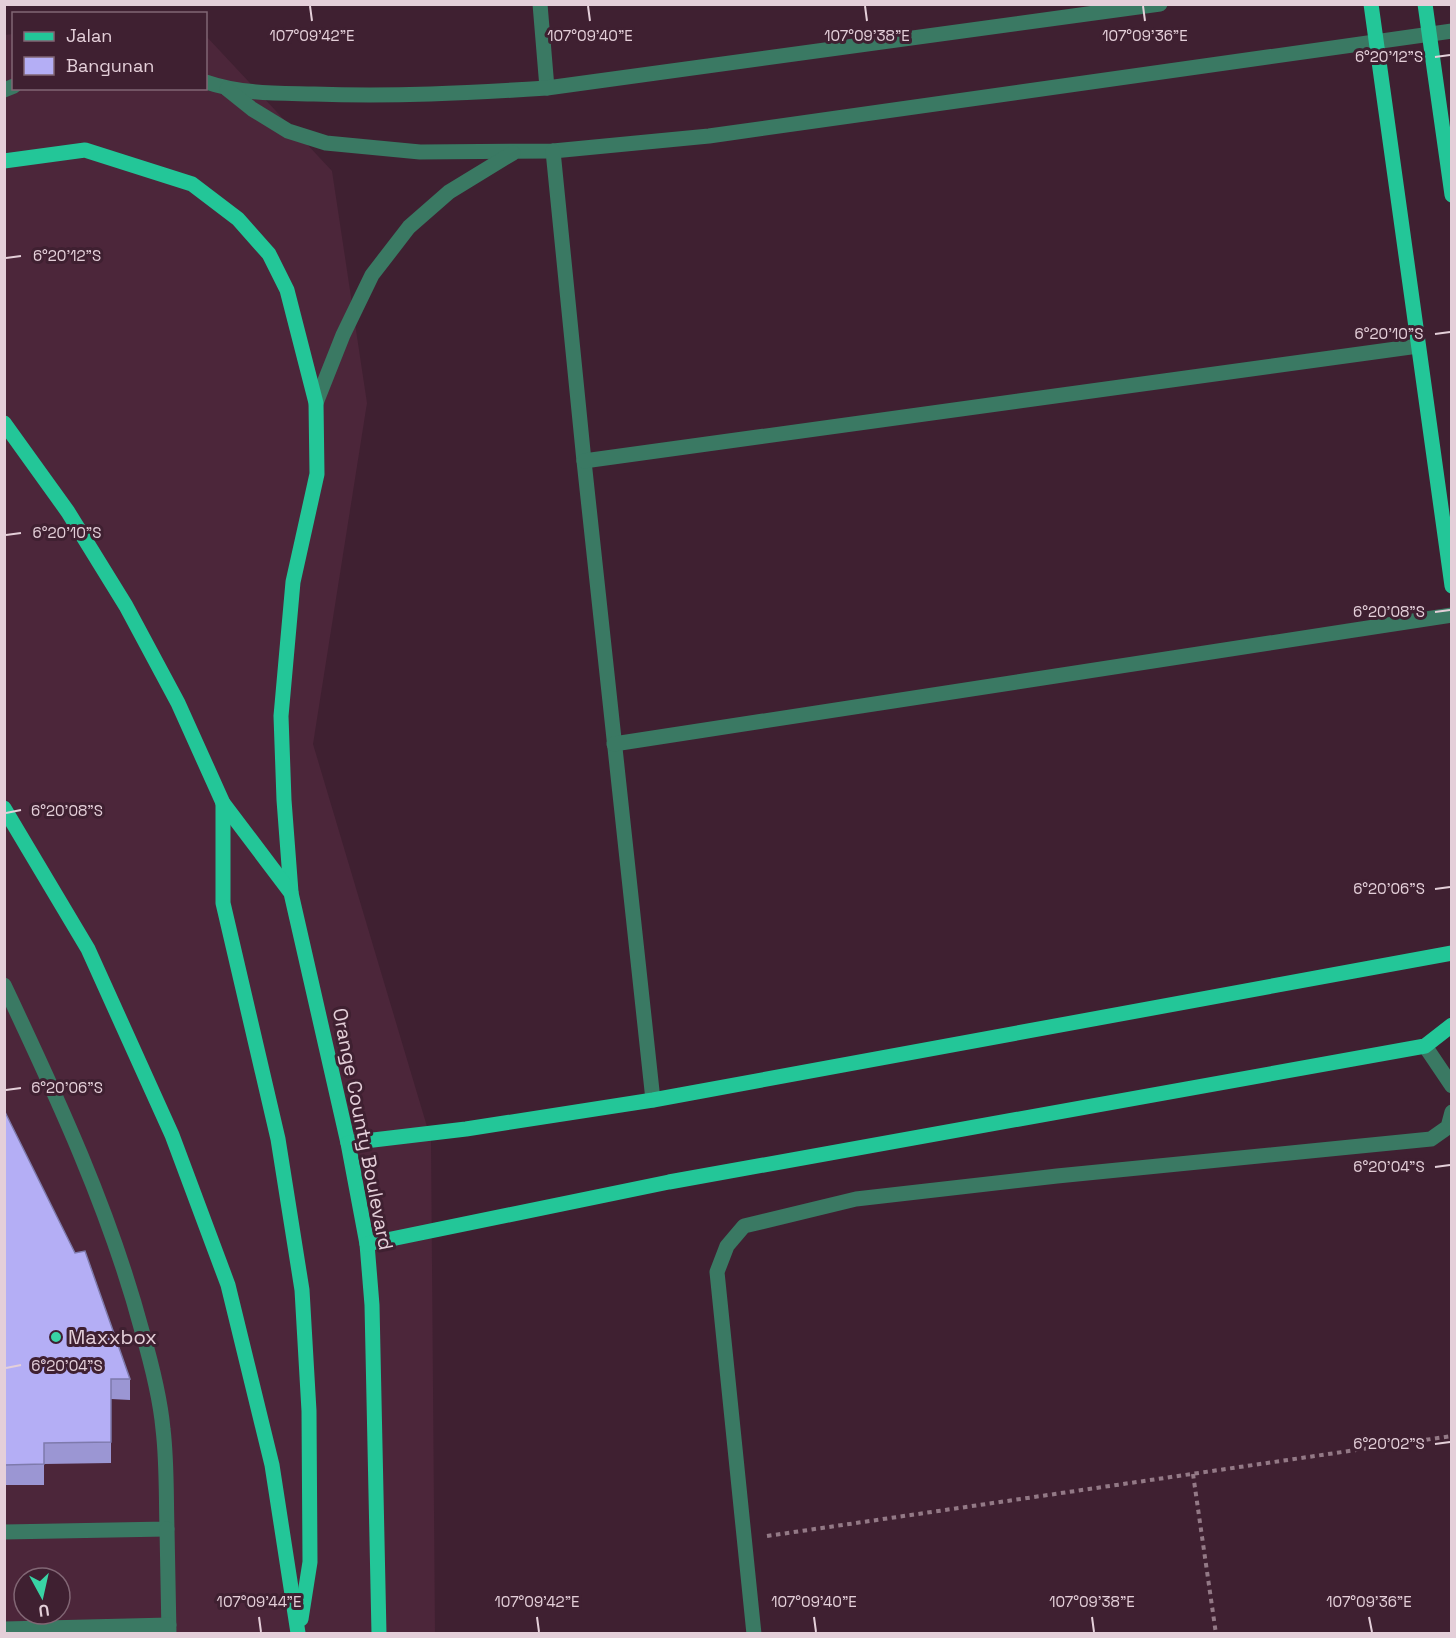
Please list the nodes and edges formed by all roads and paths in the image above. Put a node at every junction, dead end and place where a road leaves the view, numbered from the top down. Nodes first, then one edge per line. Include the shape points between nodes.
1 (540, 4) edge
2 (1160, 4) edge
3 (1371, 4) edge
4 (1425, 4) edge
5 (1452, 31) edge
6 (1430, 35) junction
7 (1376, 42) junction
8 (207, 82) edge
9 (547, 88) junction
10 (227, 90) junction
11 (553, 151) junction
12 (513, 153) junction
13 (4, 161) edge
14 (1452, 195) edge
15 (1418, 346) junction
16 (316, 403) junction
17 (4, 423) edge
18 (584, 461) junction
19 (1452, 586) edge
20 (1452, 615) edge
21 (614, 744) junction
22 (223, 803) junction
23 (4, 808) edge
24 (291, 893) junction
25 (1452, 953) edge
26 (4, 985) edge
27 (1452, 1025) edge
28 (1425, 1046) junction
29 (1452, 1086) edge
30 (653, 1100) junction
31 (1452, 1112) edge
32 (348, 1143) junction
33 (367, 1244) junction
34 (1452, 1436) edge
35 (1193, 1474) junction
36 (167, 1529) junction
37 (4, 1532) edge
38 (743, 1540) junction
39 (4, 1629) edge
40 (169, 1629) edge
41 (298, 1633) edge
42 (379, 1634) edge
43 (754, 1634) edge
44 (1216, 1634) edge

1 - 9 street
2 - 9 street
3 - 7 main road
4 - 6 main road
5 - 6 street
6 - 7 street
6 - 14 main road
7 - 11 street via 709,136
7 - 15 main road
8 - 10 street
9 - 10 street via 383,95
10 - 12 street via 288,131 326,143 420,152
11 - 12 street
11 - 18 street
12 - 16 street via 450,192 409,227 372,275
13 - 16 main road via 85,150 192,184 238,219 269,254 287,290
15 - 18 street
15 - 19 main road
16 - 24 main road via 317,474 293,582 281,716
17 - 22 main road, Orange County Boulevard via 68,512 126,606 178,703
18 - 21 street
20 - 21 street
21 - 30 street
22 - 24 main road, Orange County Boulevard
22 - 41 main road, Orange County Boulevard via 223,903 278,1139 302,1290 309,1411 310,1562
23 - 41 main road via 88,949 172,1135 228,1285 272,1465
24 - 32 main road, Orange County Boulevard
25 - 30 main road
26 - 36 street via 48,1079 129,1280 164,1428
27 - 28 main road
28 - 29 street
28 - 33 main road via 669,1182
30 - 32 main road
31 - 38 street via 1448,1127 1431,1139 856,1199 744,1226 727,1246 717,1272
32 - 33 main road, Orange County Boulevard
33 - 42 main road, Orange County Boulevard via 372,1305
34 - 35 path
35 - 38 path
35 - 44 path
36 - 37 street
36 - 40 street
38 - 43 street
39 - 40 street

